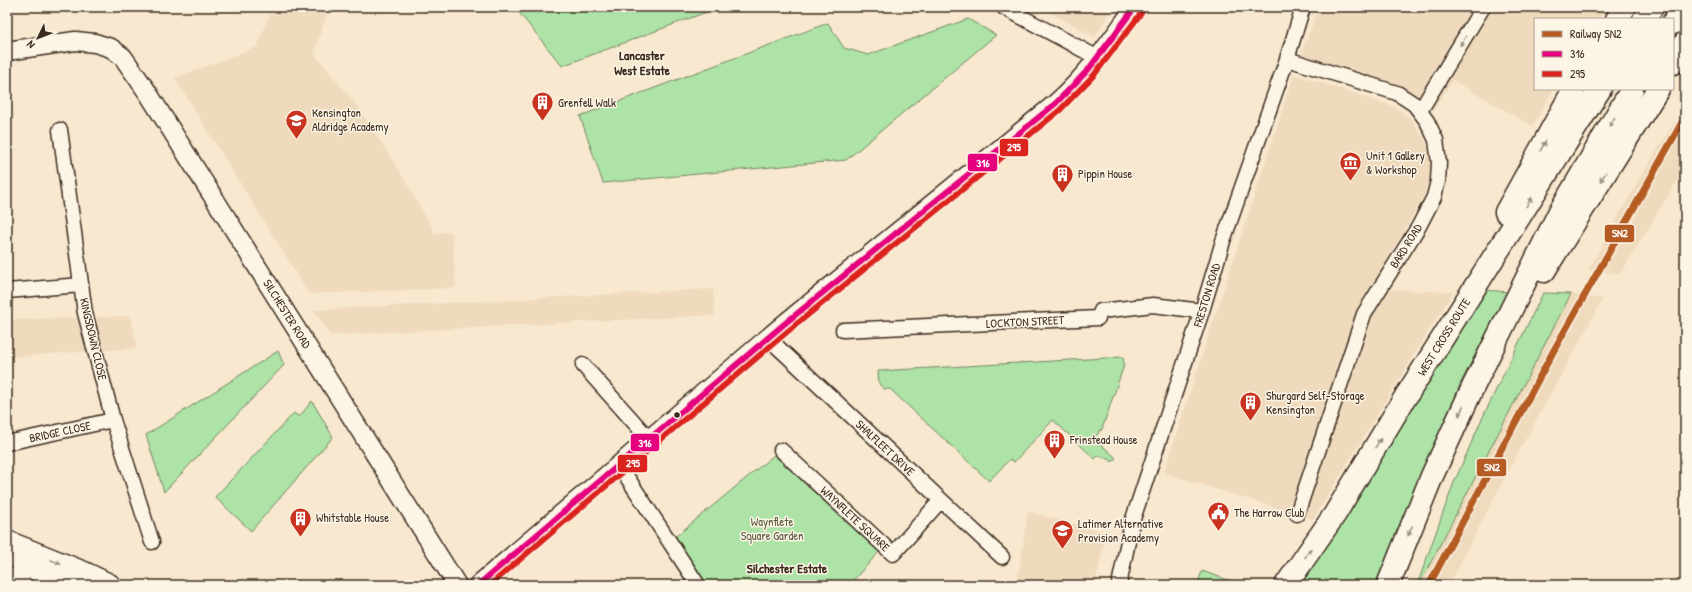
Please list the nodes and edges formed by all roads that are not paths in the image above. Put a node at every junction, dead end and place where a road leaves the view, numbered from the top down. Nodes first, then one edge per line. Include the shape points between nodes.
1 (1003, 7) edge
2 (1135, 7) edge
3 (1303, 7) edge
4 (1483, 7) edge
5 (1625, 7) edge
6 (1652, 7) edge
7 (1683, 7) edge
8 (1618, 18) edge
9 (1645, 18) edge
10 (1674, 21) edge
11 (1685, 43) edge
12 (7, 51) edge
13 (1098, 58) junction
14 (1287, 59) junction
15 (1674, 61) edge
16 (1573, 90) edge
17 (1599, 90) edge
18 (1631, 90) edge
19 (1657, 90) edge
20 (1420, 111) junction
21 (60, 130) dead end
22 (81, 286) junction
23 (7, 291) edge
24 (1202, 311) junction
25 (843, 330) dead end
26 (768, 338) junction
27 (583, 365) dead end
28 (1472, 387) junction
29 (1403, 401) junction
30 (113, 420) junction
31 (649, 439) junction
32 (7, 443) edge
33 (781, 450) dead end
34 (619, 465) junction
35 (941, 500) junction
36 (1297, 514) dead end
37 (7, 542) edge
38 (152, 542) dead end
39 (7, 555) edge
40 (1002, 557) dead end
41 (7, 579) edge
42 (20, 585) edge
43 (67, 585) edge
44 (109, 585) edge
45 (457, 585) edge
46 (478, 585) edge
47 (698, 585) edge
48 (1119, 585) edge
49 (1286, 585) edge
50 (1388, 585) edge

1 - 13 street
2 - 13 street
3 - 14 street, FRESTON ROAD
4 -> 20 street
5 - 8 highway
6 - 9 highway
7 - 10 highway
11 - 15 highway
12 - 45 street, SILCHESTER ROAD via 76,41 111,48 123,57
13 - 26 street via 1055,104
14 - 20 street, BARD ROAD via 1397,93
14 - 24 street, FRESTON ROAD via 1223,241
29 -> 16 highway
29 -> 17 highway, WEST CROSS ROUTE
18 -> 28 highway via 1560,211
19 -> 28 highway
20 - 36 street, BARD ROAD via 1436,140 1440,164 1434,197 1419,226 1364,314
21 - 22 street, KINGSDOWN CLOSE
22 - 23 street
22 - 30 street, KINGSDOWN CLOSE via 85,313
24 - 25 street, LOCKTON STREET via 1153,305 1101,311 1098,318
24 - 48 street, FRESTON ROAD via 1132,522
26 - 31 street
26 - 35 street, SHALFLEET DRIVE
27 - 31 street
28 -> 50 highway via 1432,476
49 -> 29 highway, WEST CROSS ROUTE via 1335,514
30 - 32 street, BRIDGE CLOSE
30 - 38 street, KINGSDOWN CLOSE
31 - 34 street
33 - 35 street, WAYNFLETE SQUARE via 893,554
34 - 46 street
34 - 47 street
35 - 40 street, SHALFLEET DRIVE
37 -> 44 highway
39 - 43 highway
41 - 42 highway

